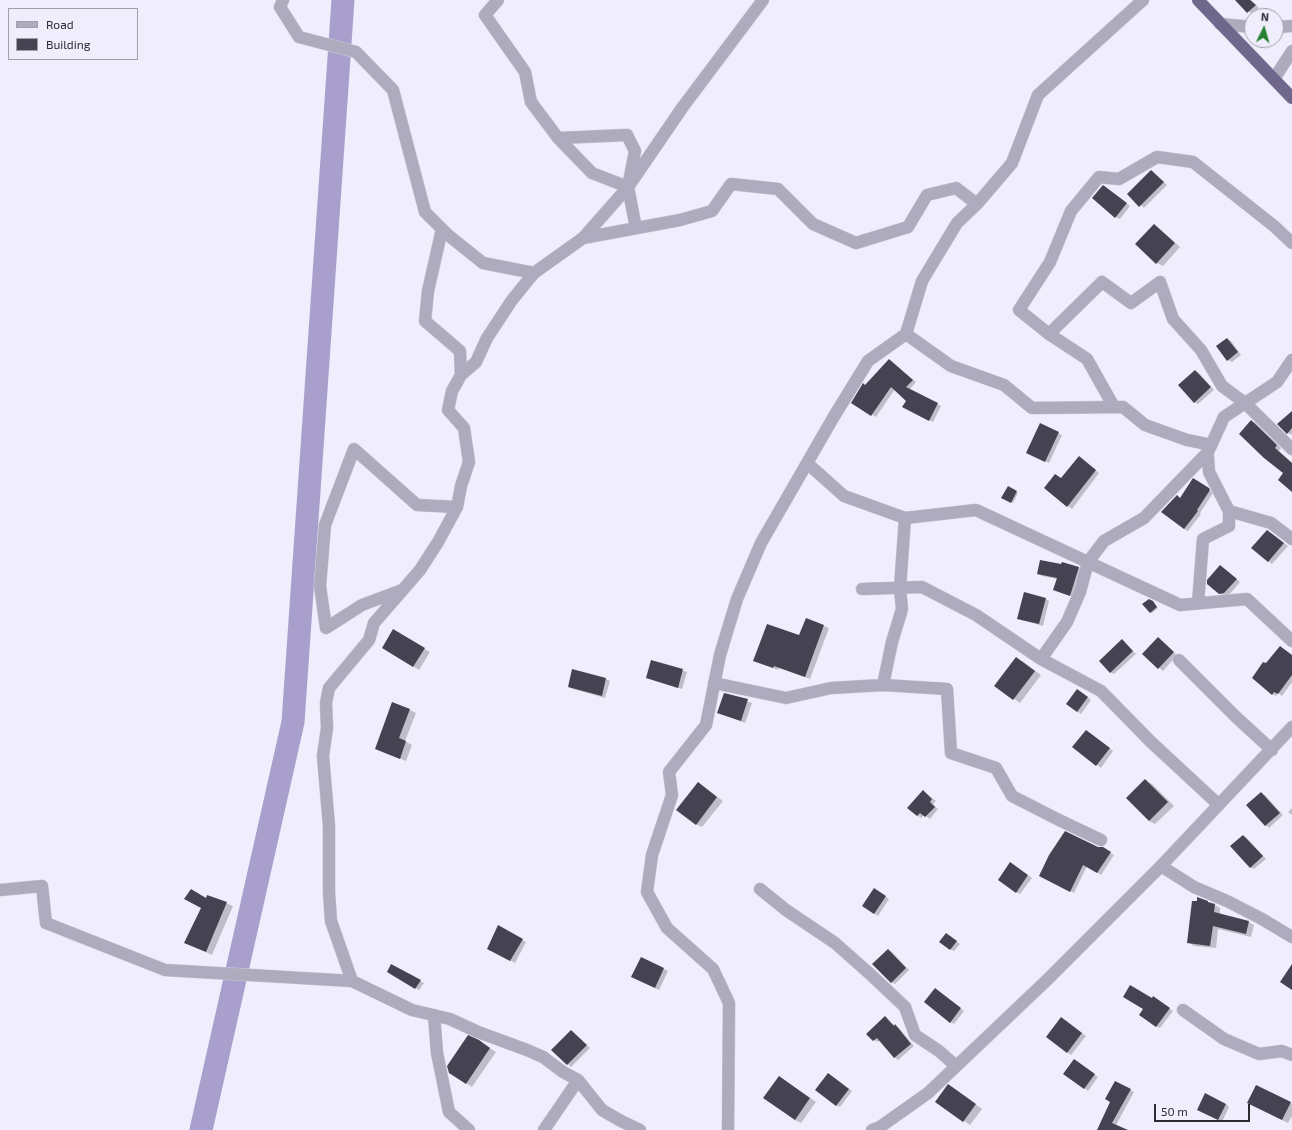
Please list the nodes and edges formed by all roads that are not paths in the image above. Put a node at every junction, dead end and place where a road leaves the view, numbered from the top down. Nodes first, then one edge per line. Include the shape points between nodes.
1 (283, 0) edge
2 (498, 0) edge
3 (763, 0) edge
4 (1143, 0) edge
5 (1198, 0) edge
6 (1220, 24) junction
7 (1244, 26) edge
8 (1292, 51) edge
9 (1274, 79) junction
10 (1292, 98) edge
11 (558, 138) junction
12 (628, 187) junction
13 (977, 204) junction
14 (636, 228) junction
15 (442, 229) junction
16 (583, 238) junction
17 (1292, 243) edge
18 (534, 273) junction
19 (906, 334) junction
20 (1049, 334) junction
21 (1291, 365) edge
22 (461, 375) junction
23 (1245, 403) junction
24 (1114, 407) junction
25 (1292, 449) edge
26 (1208, 452) junction
27 (807, 463) junction
28 (457, 507) junction
29 (1229, 512) junction
30 (905, 518) junction
31 (1292, 539) edge
32 (1088, 562) junction
33 (900, 588) junction
34 (404, 589) junction
35 (862, 589) dead end
36 (1198, 603) junction
37 (1292, 641) edge
38 (1041, 660) junction
39 (1179, 660) dead end
40 (714, 683) junction
41 (884, 685) junction
42 (1292, 727) edge
43 (1272, 750) junction
44 (1219, 805) junction
45 (1101, 840) dead end
46 (1161, 866) junction
47 (760, 889) dead end
48 (0, 890) edge
49 (1292, 937) edge
50 (352, 981) junction
51 (1183, 1010) dead end
52 (434, 1015) junction
53 (1292, 1055) edge
54 (956, 1066) junction
55 (578, 1080) junction
56 (470, 1130) edge
57 (544, 1130) edge
58 (640, 1130) edge
59 (728, 1130) edge
60 (872, 1130) edge

1 - 15 street via 280,8 299,37 356,52 393,90 425,212
2 - 11 street via 485,15 525,72 531,102
3 - 12 street via 682,108
4 - 13 street via 1038,95 1012,163
5 - 6 highway
6 - 7 street
6 - 9 highway
8 - 9 street
9 - 10 highway
11 - 12 street via 592,173
11 - 12 street via 627,135 635,151
12 - 14 street
12 - 16 street
13 - 14 street via 956,188 927,195 908,227 856,243 813,224 778,189 731,184 712,211
13 - 19 street via 957,223 922,281
14 - 16 street
15 - 18 street via 483,263
15 - 22 street via 428,291 425,321 460,351
16 - 18 street
17 - 20 street via 1193,162 1157,157 1119,179 1098,177 1071,211 1050,262 1019,310
18 - 22 street via 512,300 487,338 476,362
19 - 24 street via 951,366 1004,385 1032,408
19 - 27 street via 868,361
20 - 23 street via 1102,282 1131,303 1160,282 1173,319 1202,350 1222,386
20 - 24 street via 1088,359
21 - 23 street via 1277,382
22 - 28 street via 452,391 448,410 464,428 469,462 460,486
23 - 25 street
23 - 26 street via 1224,417
24 - 26 street via 1123,407 1145,425 1187,440 1207,444
26 - 29 street via 1209,472
26 - 32 street via 1144,518 1104,541
27 - 30 street via 844,496
27 - 40 street via 761,543 737,599
28 - 34 street via 420,570
28 - 34 street via 417,504 354,450 324,525 320,586 326,628 362,605
29 - 31 street via 1271,523
29 - 36 street via 1229,526 1203,539
30 - 32 street via 976,510
30 - 33 street
32 - 36 street via 1180,605
32 - 38 street via 1080,592 1067,622
33 - 35 street
33 - 38 street via 922,587 976,615
33 - 41 street via 902,609 892,642
34 - 50 street via 374,623 365,646 329,688 326,702 327,728 323,756 329,826 331,921
36 - 37 street via 1247,599
38 - 44 street via 1101,691
39 - 43 street
40 - 41 street via 786,698 831,688
40 - 59 street via 706,726 669,772 672,795 652,855 647,892 667,928 714,969 729,1003
41 - 45 street via 947,689 950,753 996,768 1012,796
42 - 43 street
43 - 44 street
44 - 46 street
46 - 49 street via 1194,887 1227,901
46 - 54 street
47 - 54 street via 835,943 870,974 905,1007 915,1036 939,1051
48 - 50 street via 42,886 46,923 165,970
50 - 52 street via 412,1010
51 - 53 street via 1224,1038 1260,1054 1282,1052
52 - 55 street via 450,1019 543,1057
52 - 56 street via 437,1053 449,1112
54 - 60 street via 928,1093
55 - 57 street
55 - 58 street via 602,1110

